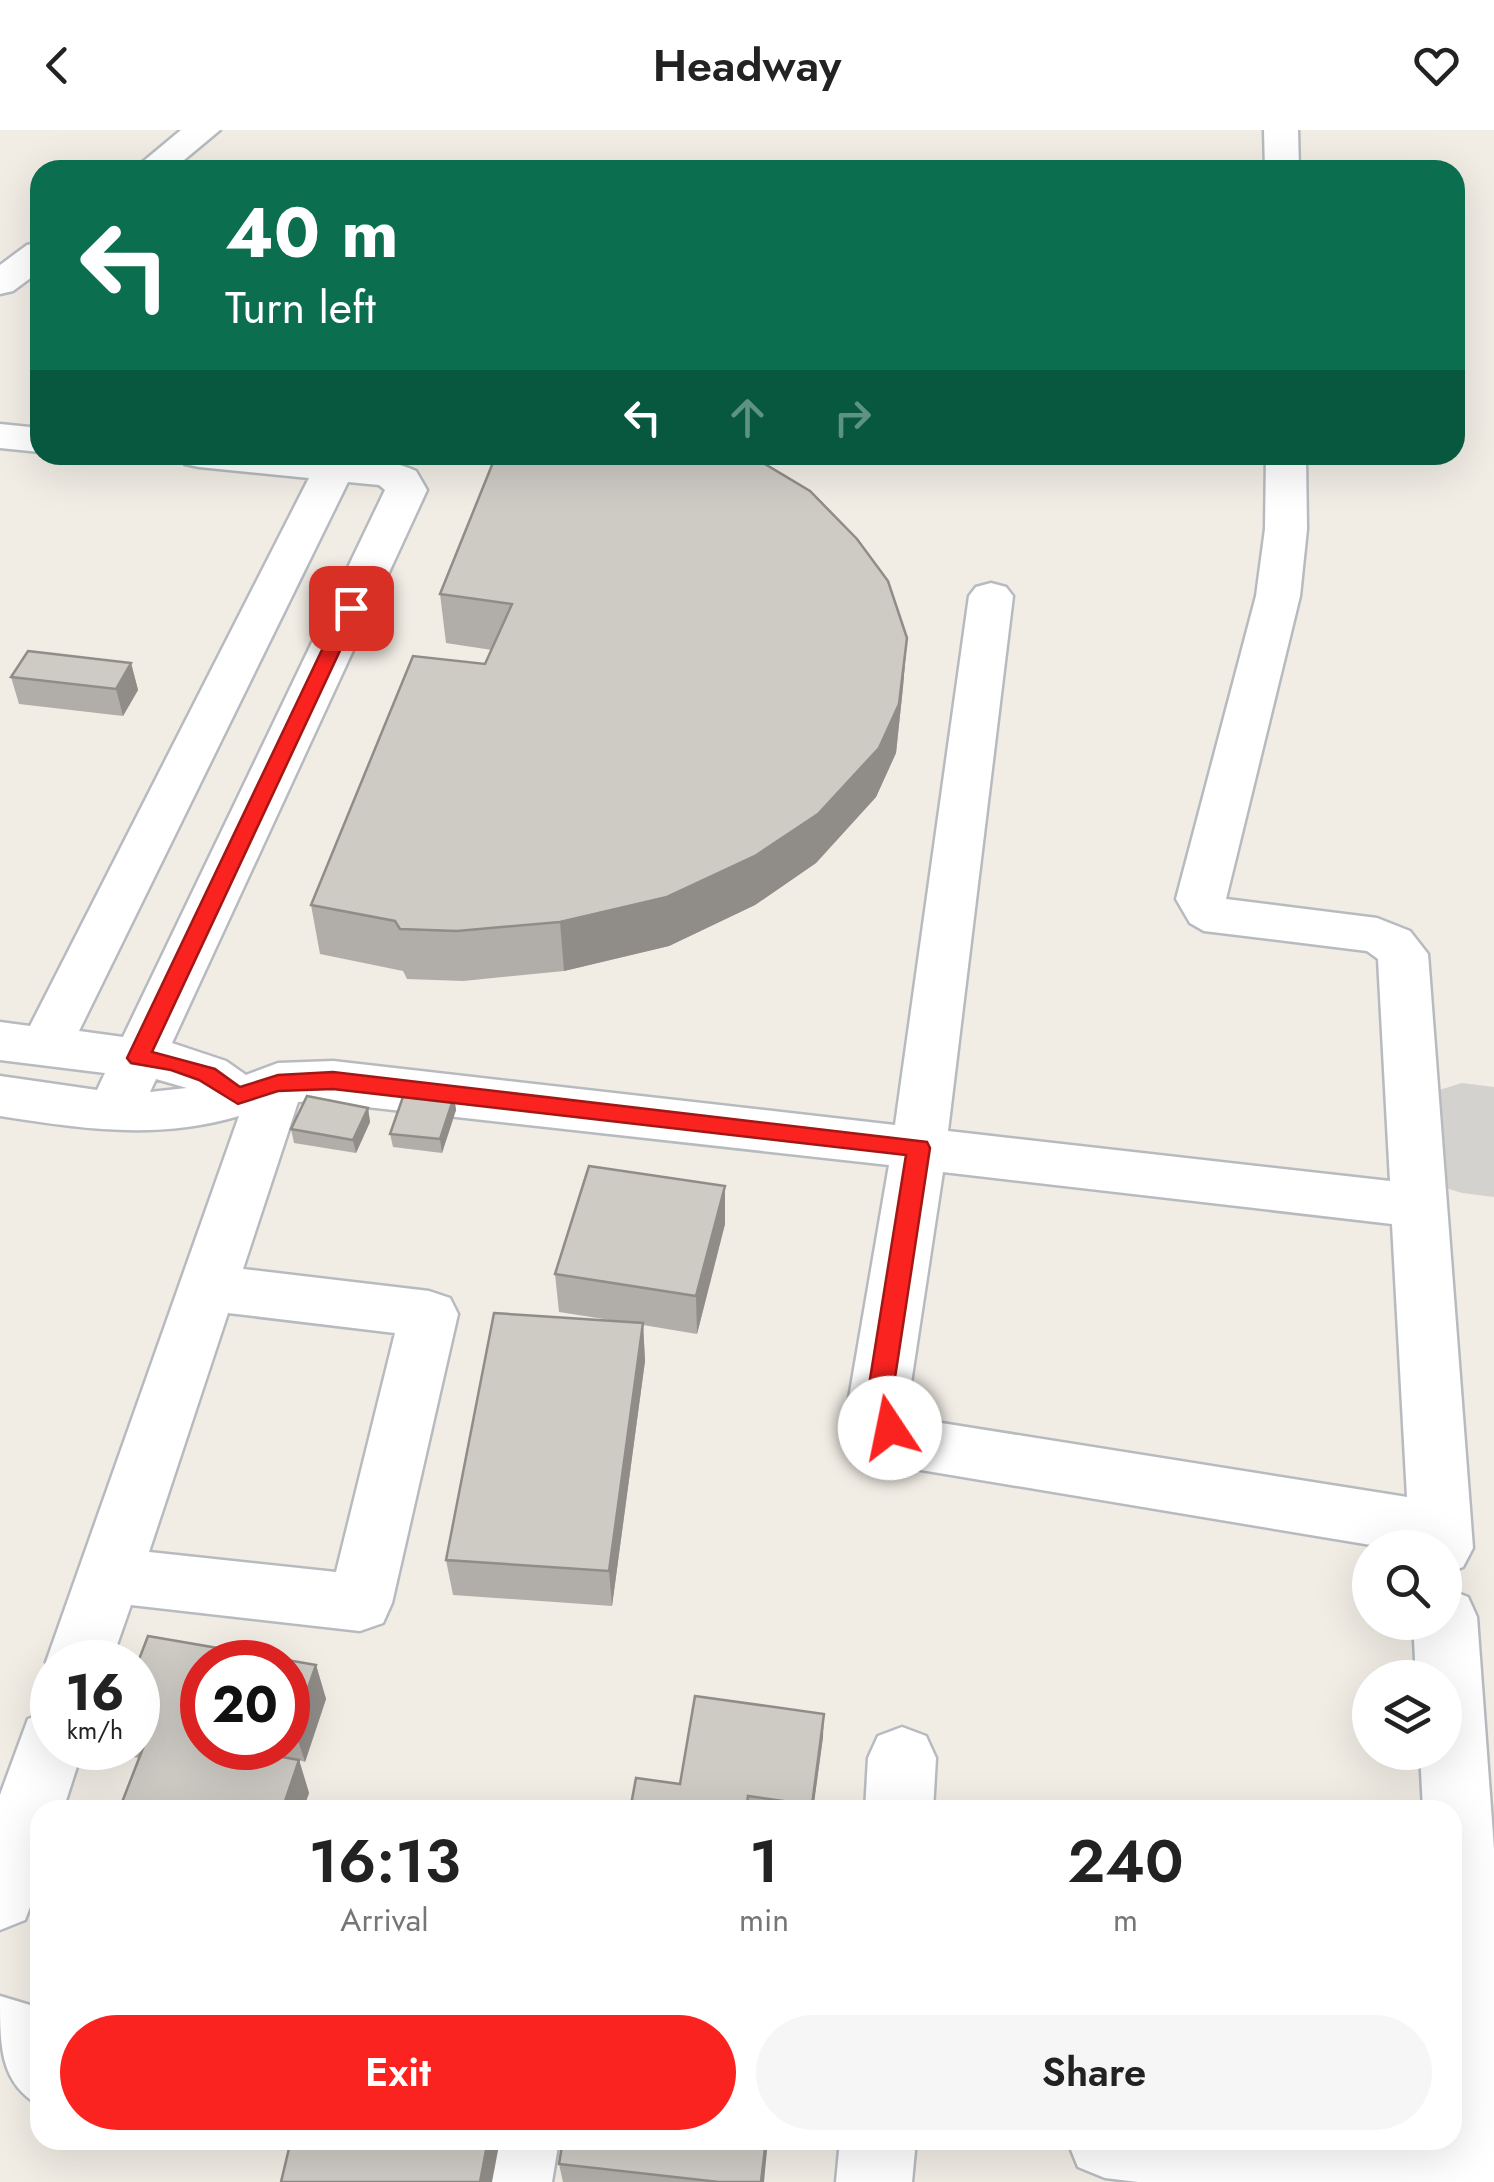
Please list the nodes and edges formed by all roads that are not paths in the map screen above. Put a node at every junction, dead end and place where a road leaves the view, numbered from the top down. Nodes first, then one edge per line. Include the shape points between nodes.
1 (203, 130) edge
2 (1281, 130) edge
3 (163, 160) edge
4 (1282, 160) edge
5 (30, 260) edge
6 (0, 283) edge
7 (0, 436) edge
8 (30, 439) edge
9 (304, 465) edge
10 (1286, 465) edge
11 (336, 468) junction
12 (991, 596) dead end
13 (22, 1044) edge
14 (138, 1058) junction
15 (258, 1090) junction
16 (0, 1096) edge
17 (112, 1113) junction
18 (918, 1148) junction
19 (1420, 1206) junction
20 (206, 1288) junction
21 (1395, 1530) edge
22 (1440, 1530) edge
23 (109, 1575) junction
24 (87, 1640) edge
25 (1446, 1640) edge
26 (43, 1770) edge
27 (32, 1800) edge
28 (1456, 1800) edge
29 (30, 1807) edge
30 (1462, 1891) edge
31 (0, 1896) edge
32 (0, 2032) edge
33 (30, 2054) edge
34 (519, 2150) edge
35 (877, 2150) edge
36 (1182, 2150) edge
37 (514, 2182) edge
38 (874, 2182) edge
39 (1427, 2182) edge
40 (1480, 2182) edge

1 - 3 street
2 - 4 street
5 - 6 street
7 - 8 street
9 - 11 street
10 - 19 street via 1278,596 1201,899 1222,918 1377,935 1402,954
11 - 13 street
11 - 14 street via 388,474 406,490
12 - 18 street
13 - 14 street
14 - 15 street
14 - 17 street
15 - 17 street via 193,1108
15 - 18 street via 333,1080
15 - 20 street
16 - 17 street
18 - 19 street
18 - 21 street via 878,1404 890,1428 915,1444
19 - 22 street
20 - 23 street
20 - 23 street via 429,1314 360,1603
23 - 24 street
25 - 28 street
26 - 27 street
29 - 31 street
30 - 40 street
32 - 33 street via 16,2034
34 - 37 street
35 - 38 street
36 - 39 street

